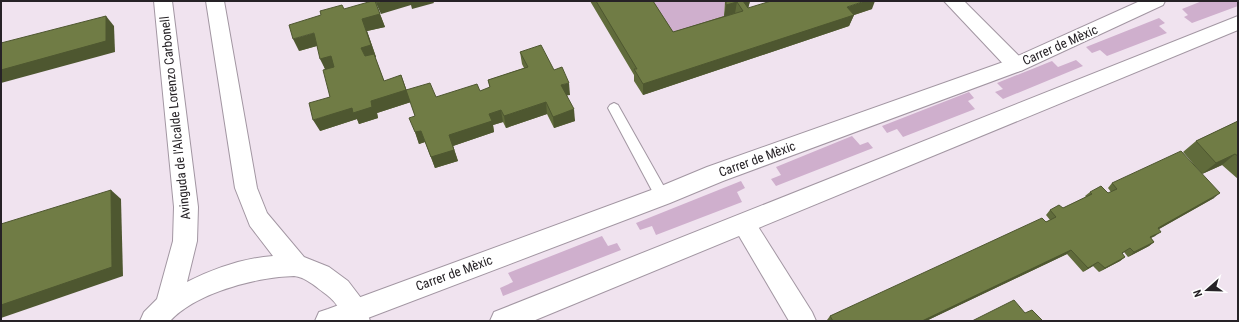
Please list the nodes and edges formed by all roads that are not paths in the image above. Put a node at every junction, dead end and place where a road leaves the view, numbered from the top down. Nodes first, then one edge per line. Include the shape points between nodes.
1 (163, 1) edge
2 (215, 1) edge
3 (953, 1) edge
4 (1156, 1) edge
5 (1238, 23) edge
6 (1016, 65) junction
7 (614, 108) dead end
8 (662, 196) junction
9 (744, 224) junction
10 (295, 265) junction
11 (161, 313) edge
12 (356, 315) edge
13 (328, 321) edge
14 (503, 321) edge
15 (803, 321) edge

1 - 11 main road, Avinguda de l'Alcalde Lorenzo Carbonell via 186,207 185,241
2 - 10 main road, Avinguda de l'Alcalde Lorenzo Carbonell via 246,188 258,219
3 - 6 main road
4 - 6 main road, Carrer de Mèxic
5 - 9 main road
6 - 8 main road, Carrer de Mèxic via 715,174
7 - 8 lane
8 - 12 main road, Carrer de Mèxic
9 - 14 main road
9 - 15 main road
10 - 11 main road, Avinguda de l'Alcalde Lorenzo Carbonell via 260,268 225,277 197,288
10 - 12 main road, Avinguda de l'Alcalde Lorenzo Carbonell via 320,275 339,289
12 - 13 main road

